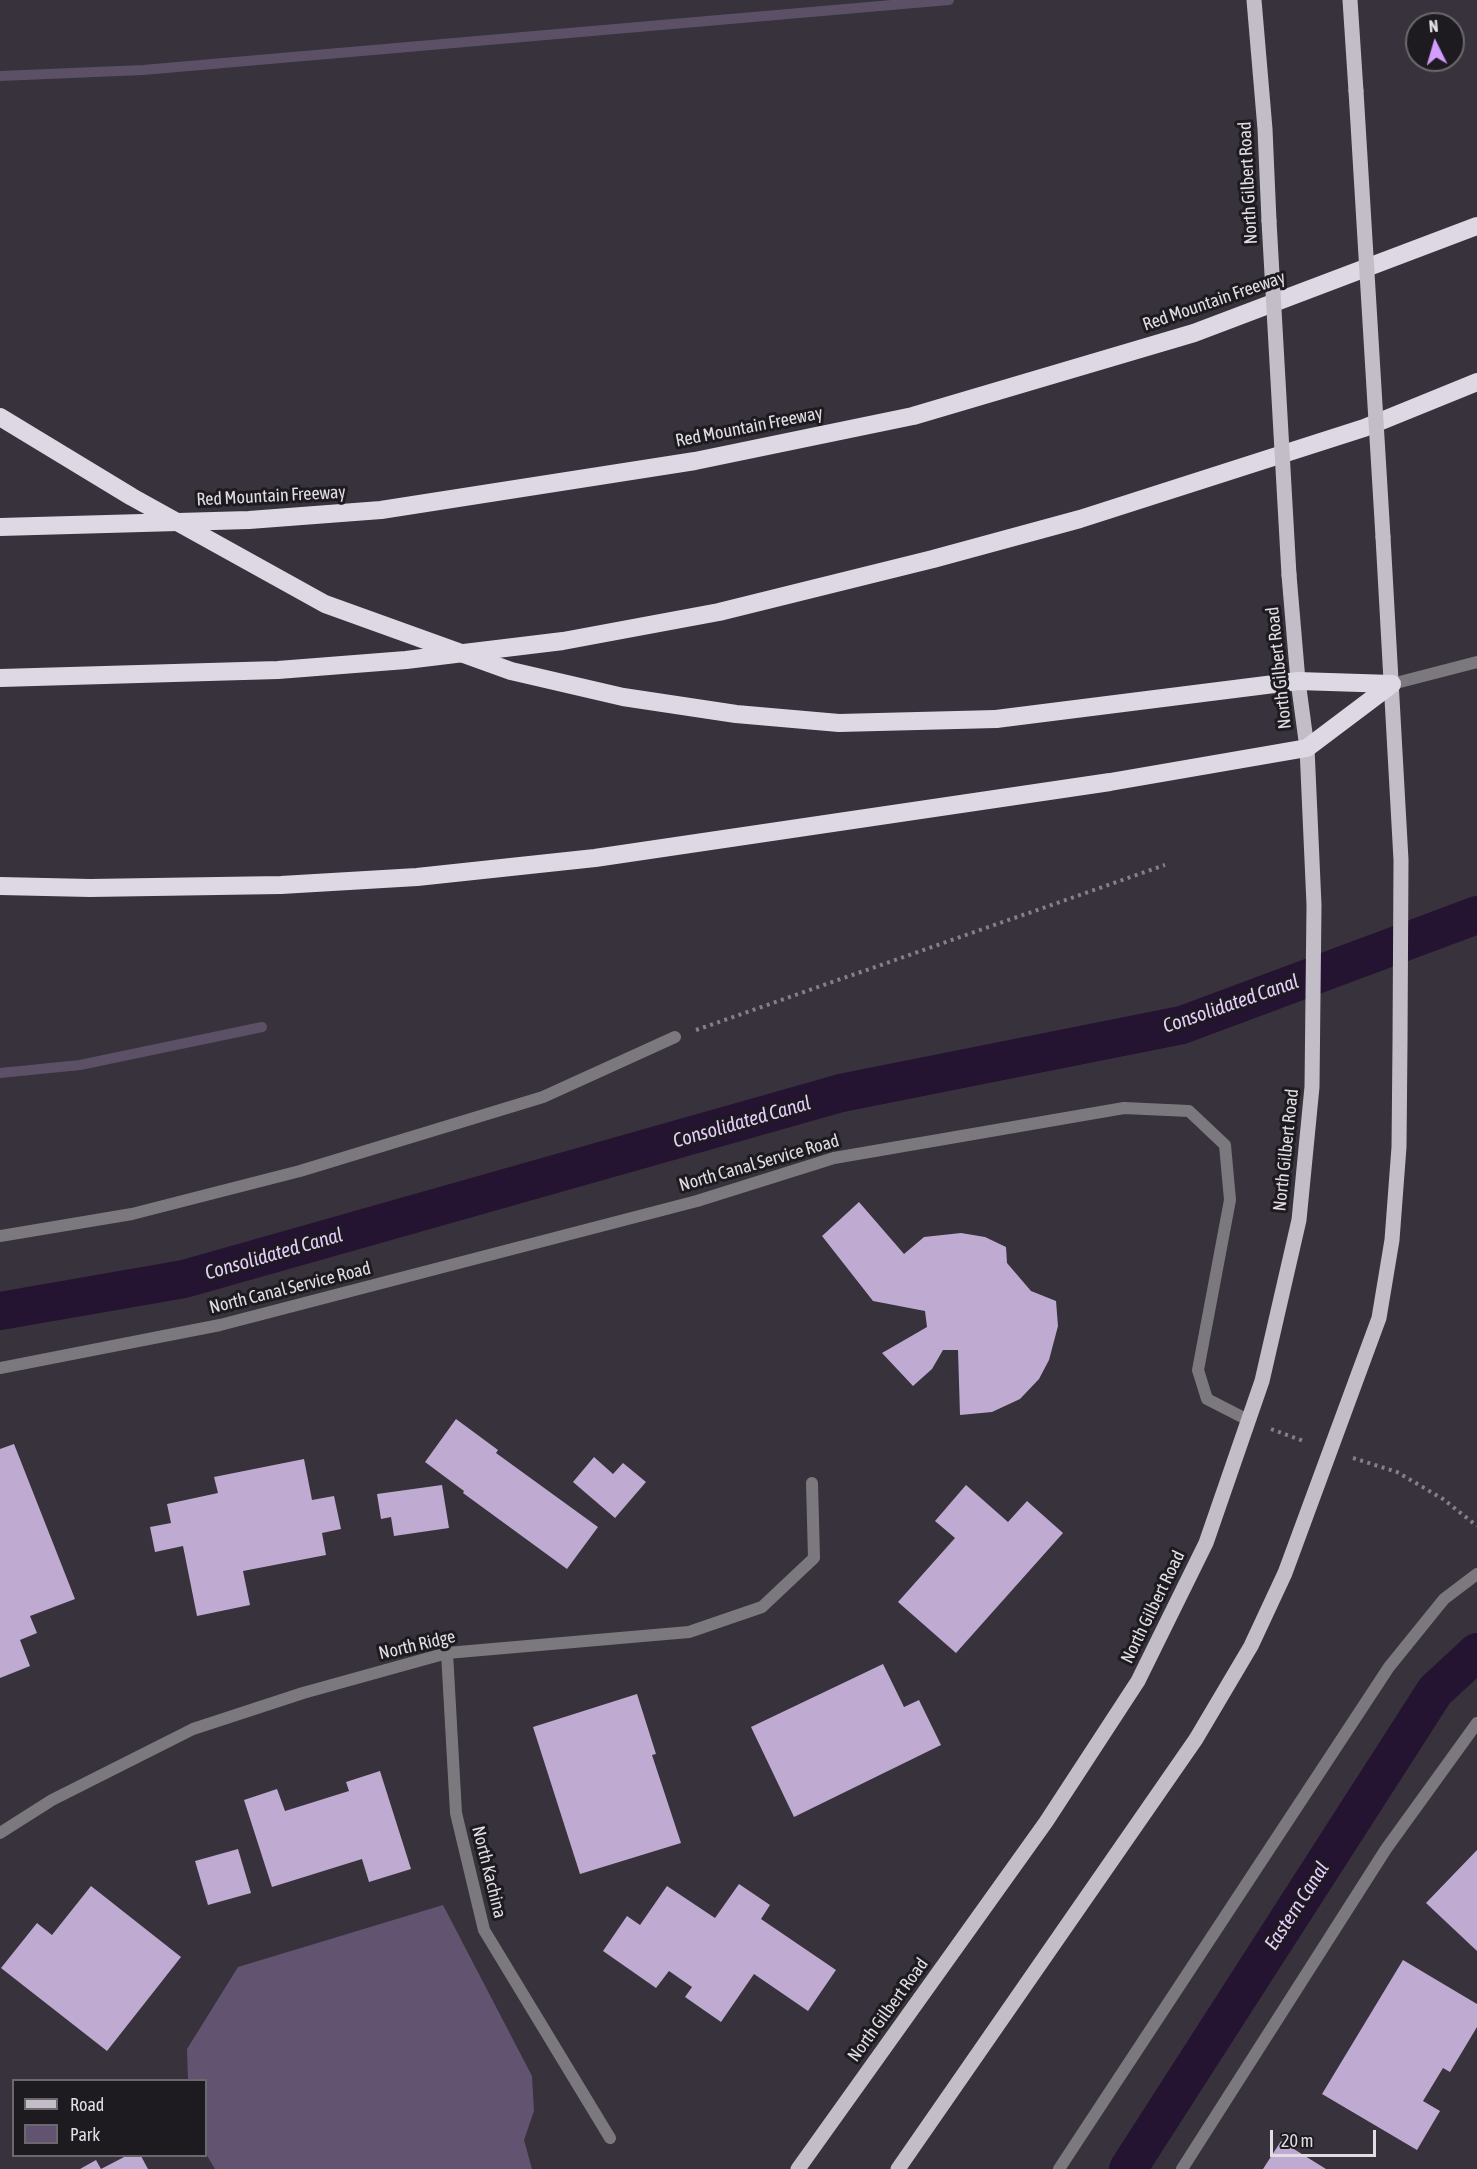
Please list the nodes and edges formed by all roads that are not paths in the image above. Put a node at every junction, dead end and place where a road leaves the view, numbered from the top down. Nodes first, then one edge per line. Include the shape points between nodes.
1 (1254, 0) edge
2 (1350, 0) edge
3 (1477, 226) edge
4 (1477, 382) edge
5 (0, 417) edge
6 (0, 526) edge
7 (1477, 662) edge
8 (0, 678) edge
9 (1298, 681) junction
10 (1392, 684) junction
11 (1306, 748) junction
12 (0, 886) edge
13 (675, 1037) road end
14 (0, 1236) edge
15 (0, 1368) edge
16 (1248, 1420) junction
17 (812, 1483) dead end
18 (1477, 1574) edge
19 (447, 1653) junction
20 (1477, 1723) edge
21 (0, 1833) edge
22 (610, 2138) dead end
23 (798, 2169) edge
24 (898, 2169) edge
25 (1059, 2169) edge
26 (1182, 2169) edge

1 - 9 main road, North Gilbert Road, bridge
2 - 10 main road, bridge
3 - 6 highway, Red Mountain Freeway via 1194,333 913,416 718,456 381,510 249,520
4 - 8 highway via 1364,428 1080,519 933,560 719,612 562,641 406,660 278,670
5 - 9 highway, bridge via 132,497 325,604 511,671 623,697 736,714 839,723 996,718
7 - 10 street
9 - 10 highway
9 - 11 main road, North Gilbert Road
10 - 11 highway
10 - 24 main road via 1401,860 1398,1158 1392,1240 1379,1318 1285,1573 1251,1646 1196,1739
11 - 12 highway via 1110,782 595,858 417,877 281,885
11 - 16 main road, North Gilbert Road via 1314,905 1312,1087 1299,1220 1262,1381
13 - 14 street via 543,1097 300,1171 132,1214
15 - 16 street, North Canal Service Road via 231,1322 697,1201 834,1158 1124,1108 1189,1111 1225,1145 1230,1200 1198,1370 1207,1400
16 - 23 main road, North Gilbert Road via 1206,1543 1138,1681 1046,1822
17 - 19 street, North Ridge via 814,1558 762,1607 689,1632
18 - 25 street via 1444,1599 1389,1667
19 - 21 street, North Ridge via 303,1693 194,1729 52,1800
19 - 22 street, North Kachina via 456,1813 484,1930
20 - 26 street via 1386,1849

